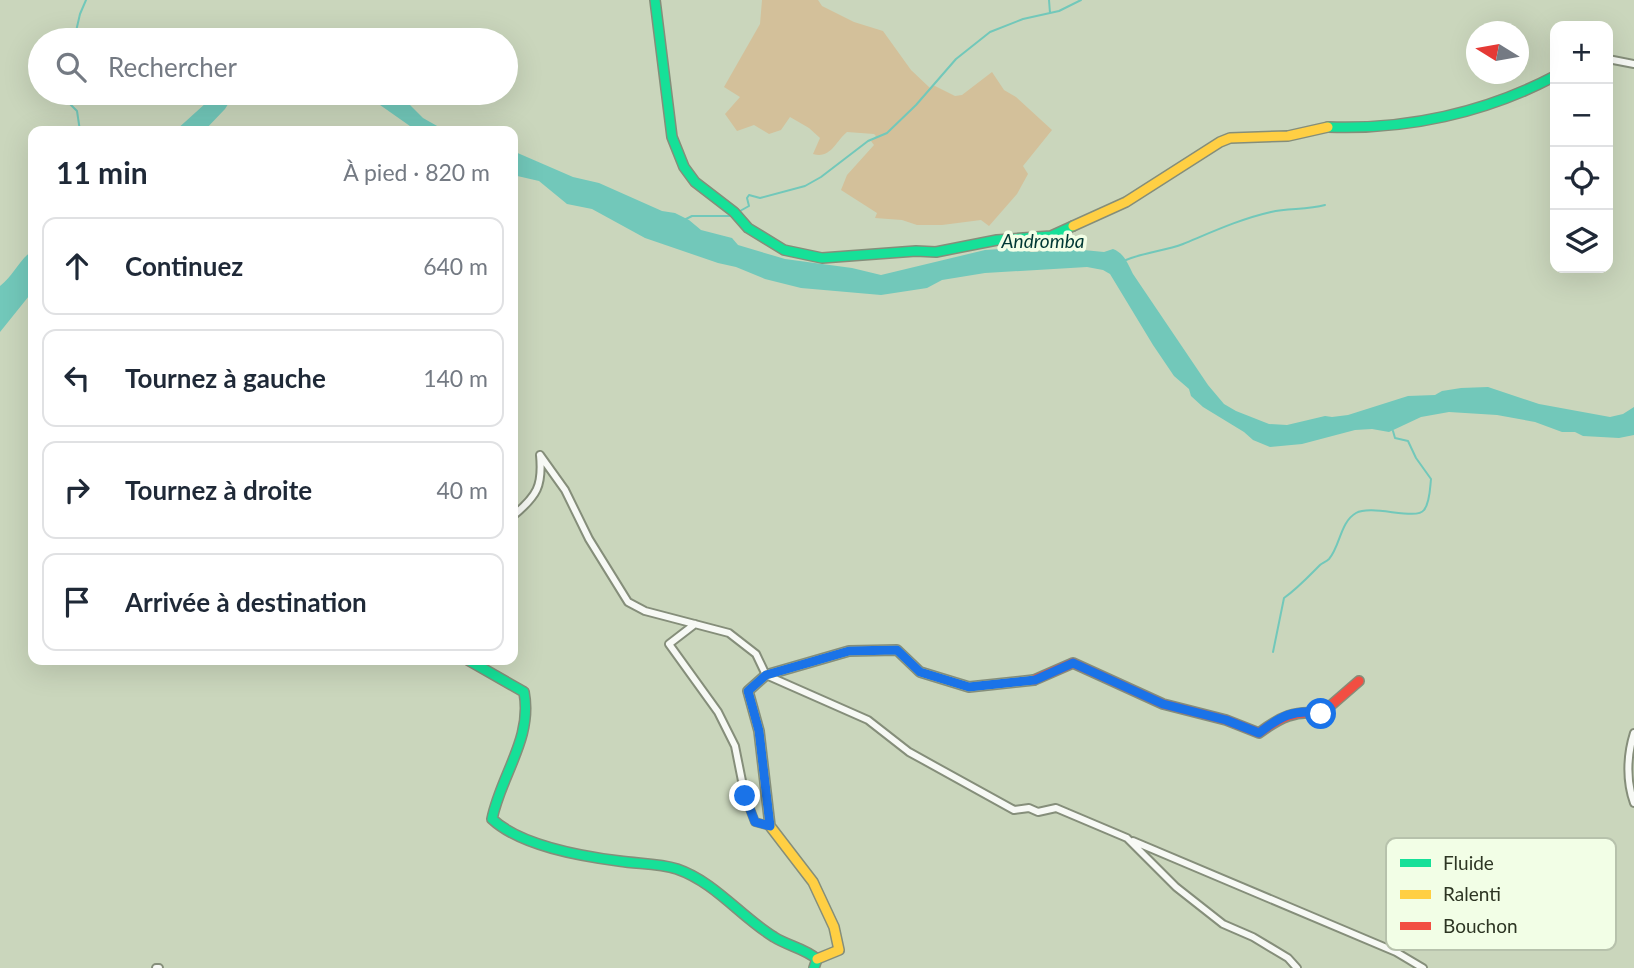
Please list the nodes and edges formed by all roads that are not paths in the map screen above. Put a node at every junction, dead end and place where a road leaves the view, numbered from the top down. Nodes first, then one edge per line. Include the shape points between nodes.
1 (655, 0) edge
2 (1613, 60) edge
3 (1634, 64) edge
4 (1550, 79) edge
5 (518, 510) edge
6 (695, 624) junction
7 (475, 665) edge
8 (766, 675) junction
9 (1359, 681) dead end
10 (1634, 733) edge
11 (1634, 803) edge
12 (770, 826) junction
13 (1128, 838) junction
14 (1386, 947) edge
15 (1394, 950) edge
16 (815, 963) edge
17 (1297, 968) edge
18 (1423, 968) edge

1 - 4 street via 676,150 684,167 695,183 748,228 784,250 822,258 936,251 1051,236 1126,202 1230,138 1443,119 1523,93
2 - 3 street
5 - 6 street via 539,486 540,454 628,602
6 - 8 street via 729,634 756,654
6 - 12 street via 669,644 718,712 735,746 755,822
7 - 16 street via 524,692 529,706 492,815 499,827 568,850 683,872 777,940 802,948
8 - 9 street via 849,651 897,650 920,672 969,687 1035,680 1073,663 1163,704 1259,733 1280,716 1307,710 1321,714
8 - 12 street via 748,691 759,731
8 - 13 street via 869,720 920,758 1014,810 1056,808
10 - 11 street via 1629,779
12 - 16 street via 813,882 834,927 839,950
13 - 14 street
13 - 17 street via 1176,887 1223,924 1253,937
15 - 18 street

